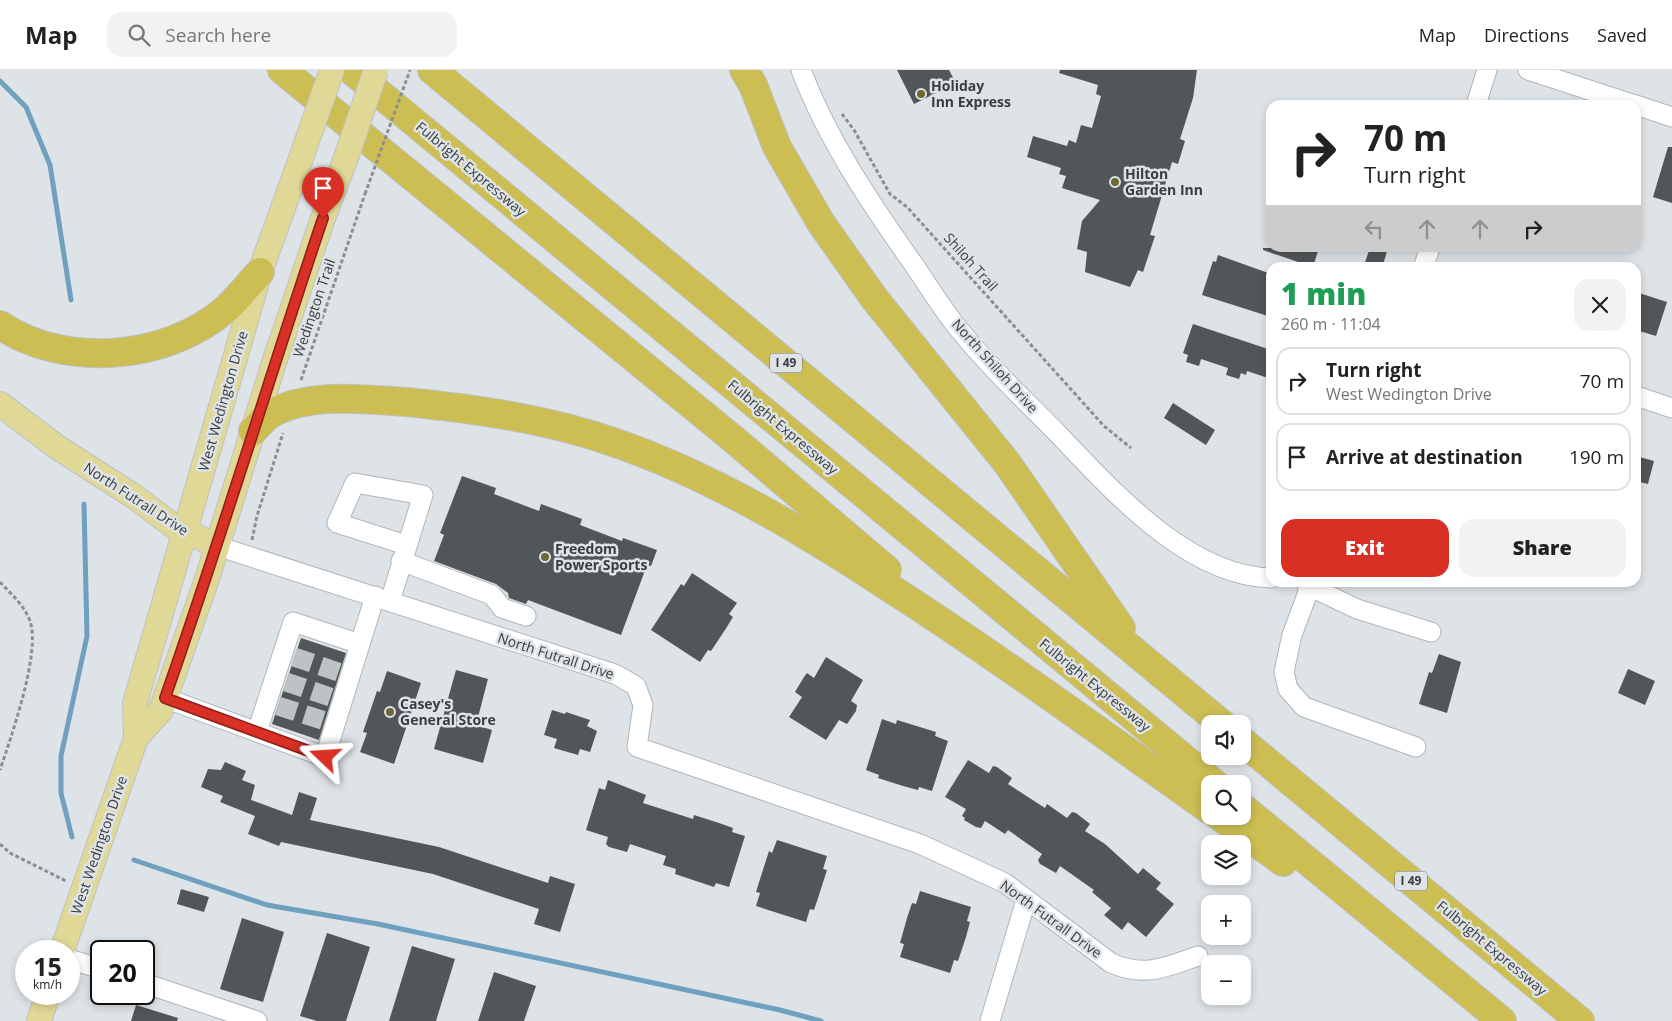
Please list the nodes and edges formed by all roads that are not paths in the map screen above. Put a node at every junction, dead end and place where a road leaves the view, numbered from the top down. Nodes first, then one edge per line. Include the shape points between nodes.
1 (282, 70) edge
2 (332, 70) edge
3 (351, 70) edge
4 (376, 70) edge
5 (432, 70) edge
6 (744, 70) edge
7 (801, 70) edge
8 (1487, 70) edge
9 (1528, 70) edge
10 (1478, 100) edge
11 (1621, 100) edge
12 (1641, 107) edge
13 (1672, 117) edge
14 (260, 272) junction
15 (0, 325) edge
16 (1641, 398) edge
17 (0, 404) edge
18 (1672, 408) edge
19 (253, 431) junction
20 (185, 532) junction
21 (217, 546) junction
22 (404, 553) junction
23 (1266, 577) edge
24 (1308, 587) edge
25 (1315, 587) edge
26 (383, 599) junction
27 (526, 616) dead end
28 (956, 630) junction
29 (1430, 632) dead end
30 (360, 644) junction
31 (1141, 656) junction
32 (165, 698) junction
33 (1211, 715) edge
34 (257, 732) junction
35 (136, 738) junction
36 (1416, 747) dead end
37 (1251, 748) edge
38 (1204, 775) edge
39 (1201, 804) edge
40 (1251, 814) edge
41 (1232, 825) edge
42 (1026, 900) junction
43 (66, 940) edge
44 (1198, 956) dead end
45 (155, 988) edge
46 (1466, 991) junction
47 (44, 1005) edge
48 (39, 1021) edge
49 (257, 1021) edge
50 (990, 1021) edge
51 (1502, 1021) edge
52 (1580, 1021) edge

1 - 28 highway via 732,438
2 - 14 main road, West Wedington Drive, bridge
3 - 38 highway, Fulbright Expressway
4 - 19 main road, West Wedington Drive, bridge
5 - 31 highway, I 49
6 - 31 highway via 777,147 821,223 874,298 1007,463
7 - 23 street, North Shiloh Drive via 828,132 851,171 962,333 1120,499 1153,526 1204,560 1245,575
8 - 10 street
9 - 11 street
12 - 13 street
14 - 15 highway via 226,309 190,332 145,349 96,355 52,349
14 - 20 main road, West Wedington Drive
16 - 18 street
17 - 20 main road, North Futrall Drive via 57,447
19 - 21 main road, West Wedington Drive
19 - 28 highway via 268,416 292,405 324,399 357,399 438,405 527,419 612,442 733,494 806,533
20 - 21 main road, North Futrall Drive
20 - 35 main road, West Wedington Drive via 135,703
21 - 26 street, North Futrall Drive
21 - 32 main road, West Wedington Drive
22 - 22 street via 337,523 355,483 423,496
22 - 26 street
22 - 27 street via 492,595 502,608
24 - 36 street via 1284,672 1288,689 1304,707
25 - 29 street via 1357,609
26 - 30 street
26 - 42 street, North Futrall Drive via 615,674 636,686 643,705 636,747 920,844 1005,883
28 - 39 highway
30 - 34 street via 294,622 288,656 272,704
30 - 34 street via 339,700 325,757
31 - 33 highway, I 49
32 - 34 street
32 - 35 main road, West Wedington Drive via 161,710
35 - 43 main road, West Wedington Drive
37 - 52 highway, Fulbright Expressway / I 49
40 - 46 highway
41 - 46 highway
42 - 44 street, North Futrall Drive via 1112,963 1127,970 1145,972
42 - 50 street
45 - 49 street
46 - 51 highway
47 - 48 main road

